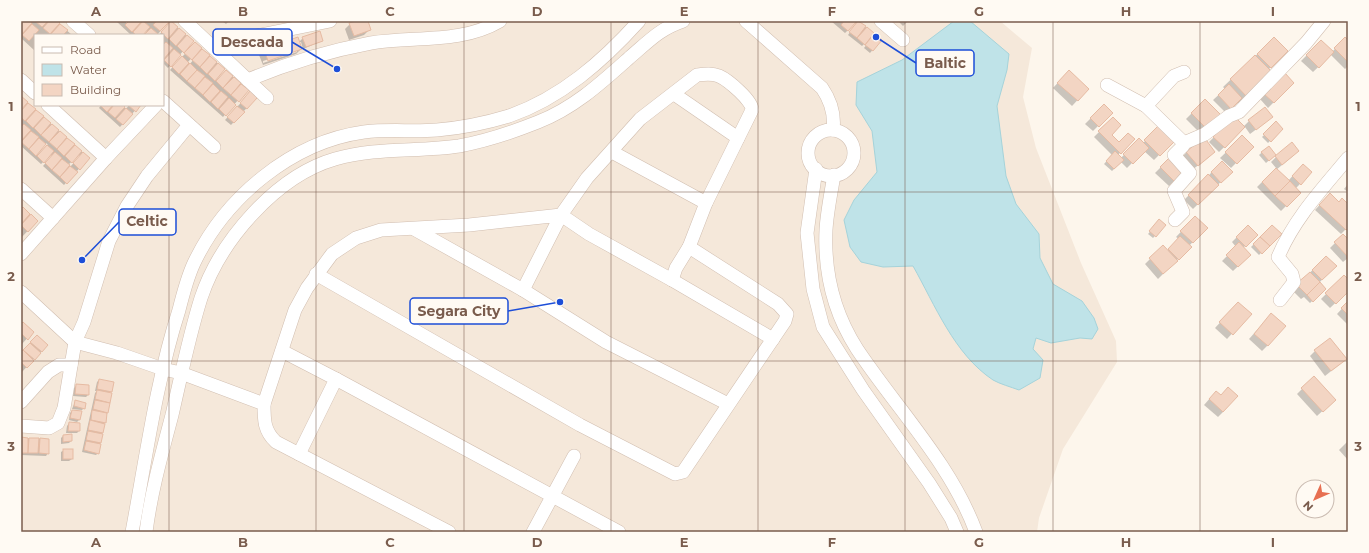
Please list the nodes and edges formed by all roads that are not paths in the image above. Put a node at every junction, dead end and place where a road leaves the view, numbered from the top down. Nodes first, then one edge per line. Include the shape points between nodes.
1 (73, 21) edge
2 (185, 21) edge
3 (330, 21) edge
4 (500, 21) edge
5 (639, 21) edge
6 (683, 21) edge
7 (746, 21) edge
8 (881, 21) edge
9 (1324, 21) edge
10 (294, 25) edge
11 (88, 34) edge
12 (903, 40) dead end
13 (212, 45) junction
14 (1184, 72) dead end
15 (21, 80) edge
16 (248, 80) junction
17 (1107, 84) dead end
18 (34, 92) edge
19 (674, 94) junction
20 (267, 98) dead end
21 (164, 102) edge
22 (49, 106) edge
23 (155, 106) edge
24 (1146, 106) junction
25 (189, 125) junction
26 (833, 130) junction
27 (738, 138) junction
28 (1184, 143) junction
29 (214, 147) dead end
30 (612, 152) junction
31 (106, 158) junction
32 (1348, 158) edge
33 (816, 169) junction
34 (834, 175) junction
35 (21, 189) edge
36 (706, 204) junction
37 (561, 215) junction
38 (53, 218) junction
39 (1175, 220) dead end
40 (414, 229) junction
41 (689, 247) junction
42 (21, 254) edge
43 (316, 274) junction
44 (672, 280) junction
45 (524, 290) junction
46 (21, 292) edge
47 (1280, 300) dead end
48 (773, 339) junction
49 (75, 342) junction
50 (282, 350) junction
51 (71, 365) junction
52 (163, 369) junction
53 (181, 373) junction
54 (336, 379) junction
55 (21, 402) edge
56 (264, 404) junction
57 (728, 404) junction
58 (21, 426) edge
59 (299, 454) junction
60 (574, 456) dead end
61 (553, 496) junction
62 (132, 532) edge
63 (146, 532) edge
64 (449, 532) edge
65 (533, 532) edge
66 (619, 532) edge
67 (957, 532) edge
68 (976, 532) edge

1 - 11 street
2 - 13 street
3 - 10 street
4 - 16 street via 484,30 451,37 373,43 324,53
5 - 52 street via 620,43 592,68 553,96 510,115 474,125 437,130 387,130 342,136 309,148 284,162 257,182 233,205 194,264 173,327
6 - 53 street via 665,27 580,101 540,122 458,146 370,152 334,159 302,173 255,212 217,265 202,297
7 - 26 street via 822,88 830,100 835,119
8 - 12 street
9 - 28 street via 1239,112 1229,116 1205,134
10 - 13 street
13 - 16 street
14 - 24 street via 1174,76
15 - 18 street
16 - 20 street
17 - 24 street
19 - 27 street
19 - 27 street via 697,75 709,73 720,77 752,106
19 - 30 street via 640,119
21 - 25 street
22 - 31 street
23 - 31 street
24 - 28 street
25 - 29 street
25 - 49 street via 147,176 127,206 109,241 84,322
26 - 33 street via 816,136 809,147 810,159
26 - 34 street via 850,140 854,152 850,165 840,174
27 - 36 street
28 - 39 street via 1174,155 1190,174 1174,191 1183,212
30 - 36 street
30 - 37 street via 587,178
31 - 38 street
32 - 47 street via 1285,240 1278,257 1292,274 1294,282
33 - 34 street via 827,175
33 - 67 street via 807,233 813,289 823,327 929,483
34 - 68 street via 826,230 828,275 836,308 847,334 936,458 960,496
35 - 38 street
36 - 41 street
37 - 40 street
37 - 44 street via 589,234
37 - 45 street
38 - 42 street
40 - 43 street via 381,230 356,238 332,254
40 - 45 street
41 - 44 street
41 - 48 street via 785,311 785,321
43 - 50 street via 296,310
43 - 57 street via 580,425 675,474 683,472
44 - 48 street
45 - 57 street via 606,342
46 - 49 street
48 - 57 street
49 - 51 street
49 - 52 street via 117,352
50 - 54 street
50 - 56 street
51 - 55 street via 59,366 48,372
51 - 58 street via 64,408 58,423 49,428
52 - 53 street
52 - 62 street
53 - 56 street
53 - 63 street
54 - 59 street
54 - 61 street
56 - 59 street via 264,420 269,435 276,442
59 - 64 street
60 - 61 street
61 - 65 street
61 - 66 street

